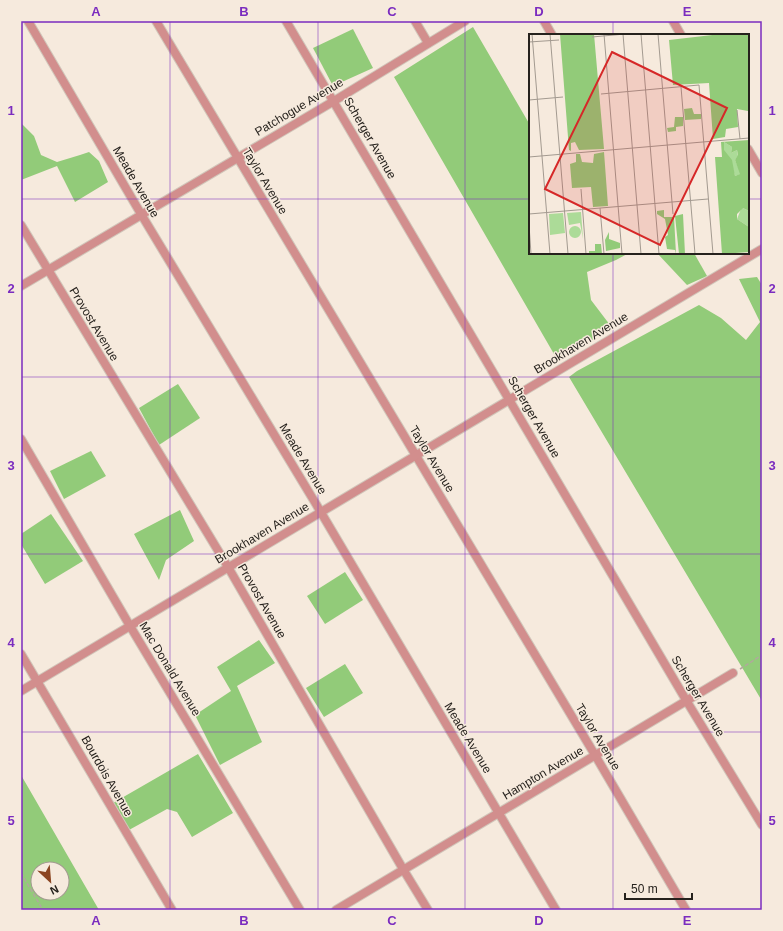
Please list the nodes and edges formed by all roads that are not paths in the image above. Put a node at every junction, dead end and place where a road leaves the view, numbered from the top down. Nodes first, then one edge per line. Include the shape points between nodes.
1 (28, 21) edge
2 (156, 21) edge
3 (286, 21) edge
4 (415, 21) edge
5 (465, 21) edge
6 (544, 21) edge
7 (673, 21) edge
8 (551, 34) edge
9 (680, 34) edge
10 (428, 43) junction
11 (334, 101) junction
12 (749, 151) edge
13 (238, 158) junction
14 (762, 173) edge
15 (141, 214) junction
16 (21, 225) edge
17 (762, 249) edge
18 (47, 270) junction
19 (21, 286) edge
20 (510, 400) junction
21 (21, 439) edge
22 (416, 455) junction
23 (321, 512) junction
24 (228, 567) junction
25 (130, 626) junction
26 (21, 654) edge
27 (733, 673) road end
28 (37, 681) junction
29 (21, 691) edge
30 (686, 700) junction
31 (595, 755) junction
32 (498, 813) junction
33 (762, 825) edge
34 (403, 869) junction
35 (172, 910) edge
36 (300, 910) edge
37 (336, 910) edge
38 (428, 910) edge
39 (556, 910) edge
40 (686, 910) edge

1 - 15 street, Meade Avenue
2 - 13 street, Taylor Avenue
3 - 11 street, Scherger Avenue
4 - 10 street
5 - 10 street, Patchogue Avenue
6 - 8 street
7 - 9 street
10 - 11 street, Patchogue Avenue
11 - 13 street, Patchogue Avenue
11 - 20 street, Scherger Avenue
12 - 14 street
13 - 15 street, Patchogue Avenue
13 - 22 street, Taylor Avenue
15 - 18 street, Patchogue Avenue
15 - 23 street, Meade Avenue
16 - 18 street, Provost Avenue
17 - 20 street, Brookhaven Avenue
18 - 19 street, Patchogue Avenue
18 - 24 street, Provost Avenue
20 - 22 street, Brookhaven Avenue
20 - 30 street, Scherger Avenue
21 - 25 street, Mac Donald Avenue
22 - 23 street, Brookhaven Avenue
22 - 31 street, Taylor Avenue
23 - 24 street, Brookhaven Avenue
23 - 32 street, Meade Avenue
24 - 25 street, Brookhaven Avenue
24 - 34 street, Provost Avenue
25 - 28 street, Brookhaven Avenue
25 - 36 street, Mac Donald Avenue
26 - 28 street, Bourdois Avenue
27 - 30 street, Hampton Avenue
28 - 29 street, Brookhaven Avenue
28 - 35 street, Bourdois Avenue
30 - 31 street, Hampton Avenue
30 - 33 street, Scherger Avenue
31 - 32 street, Hampton Avenue
31 - 40 street, Taylor Avenue
32 - 34 street, Hampton Avenue
32 - 39 street, Meade Avenue
34 - 37 street, Hampton Avenue
34 - 38 street, Provost Avenue

